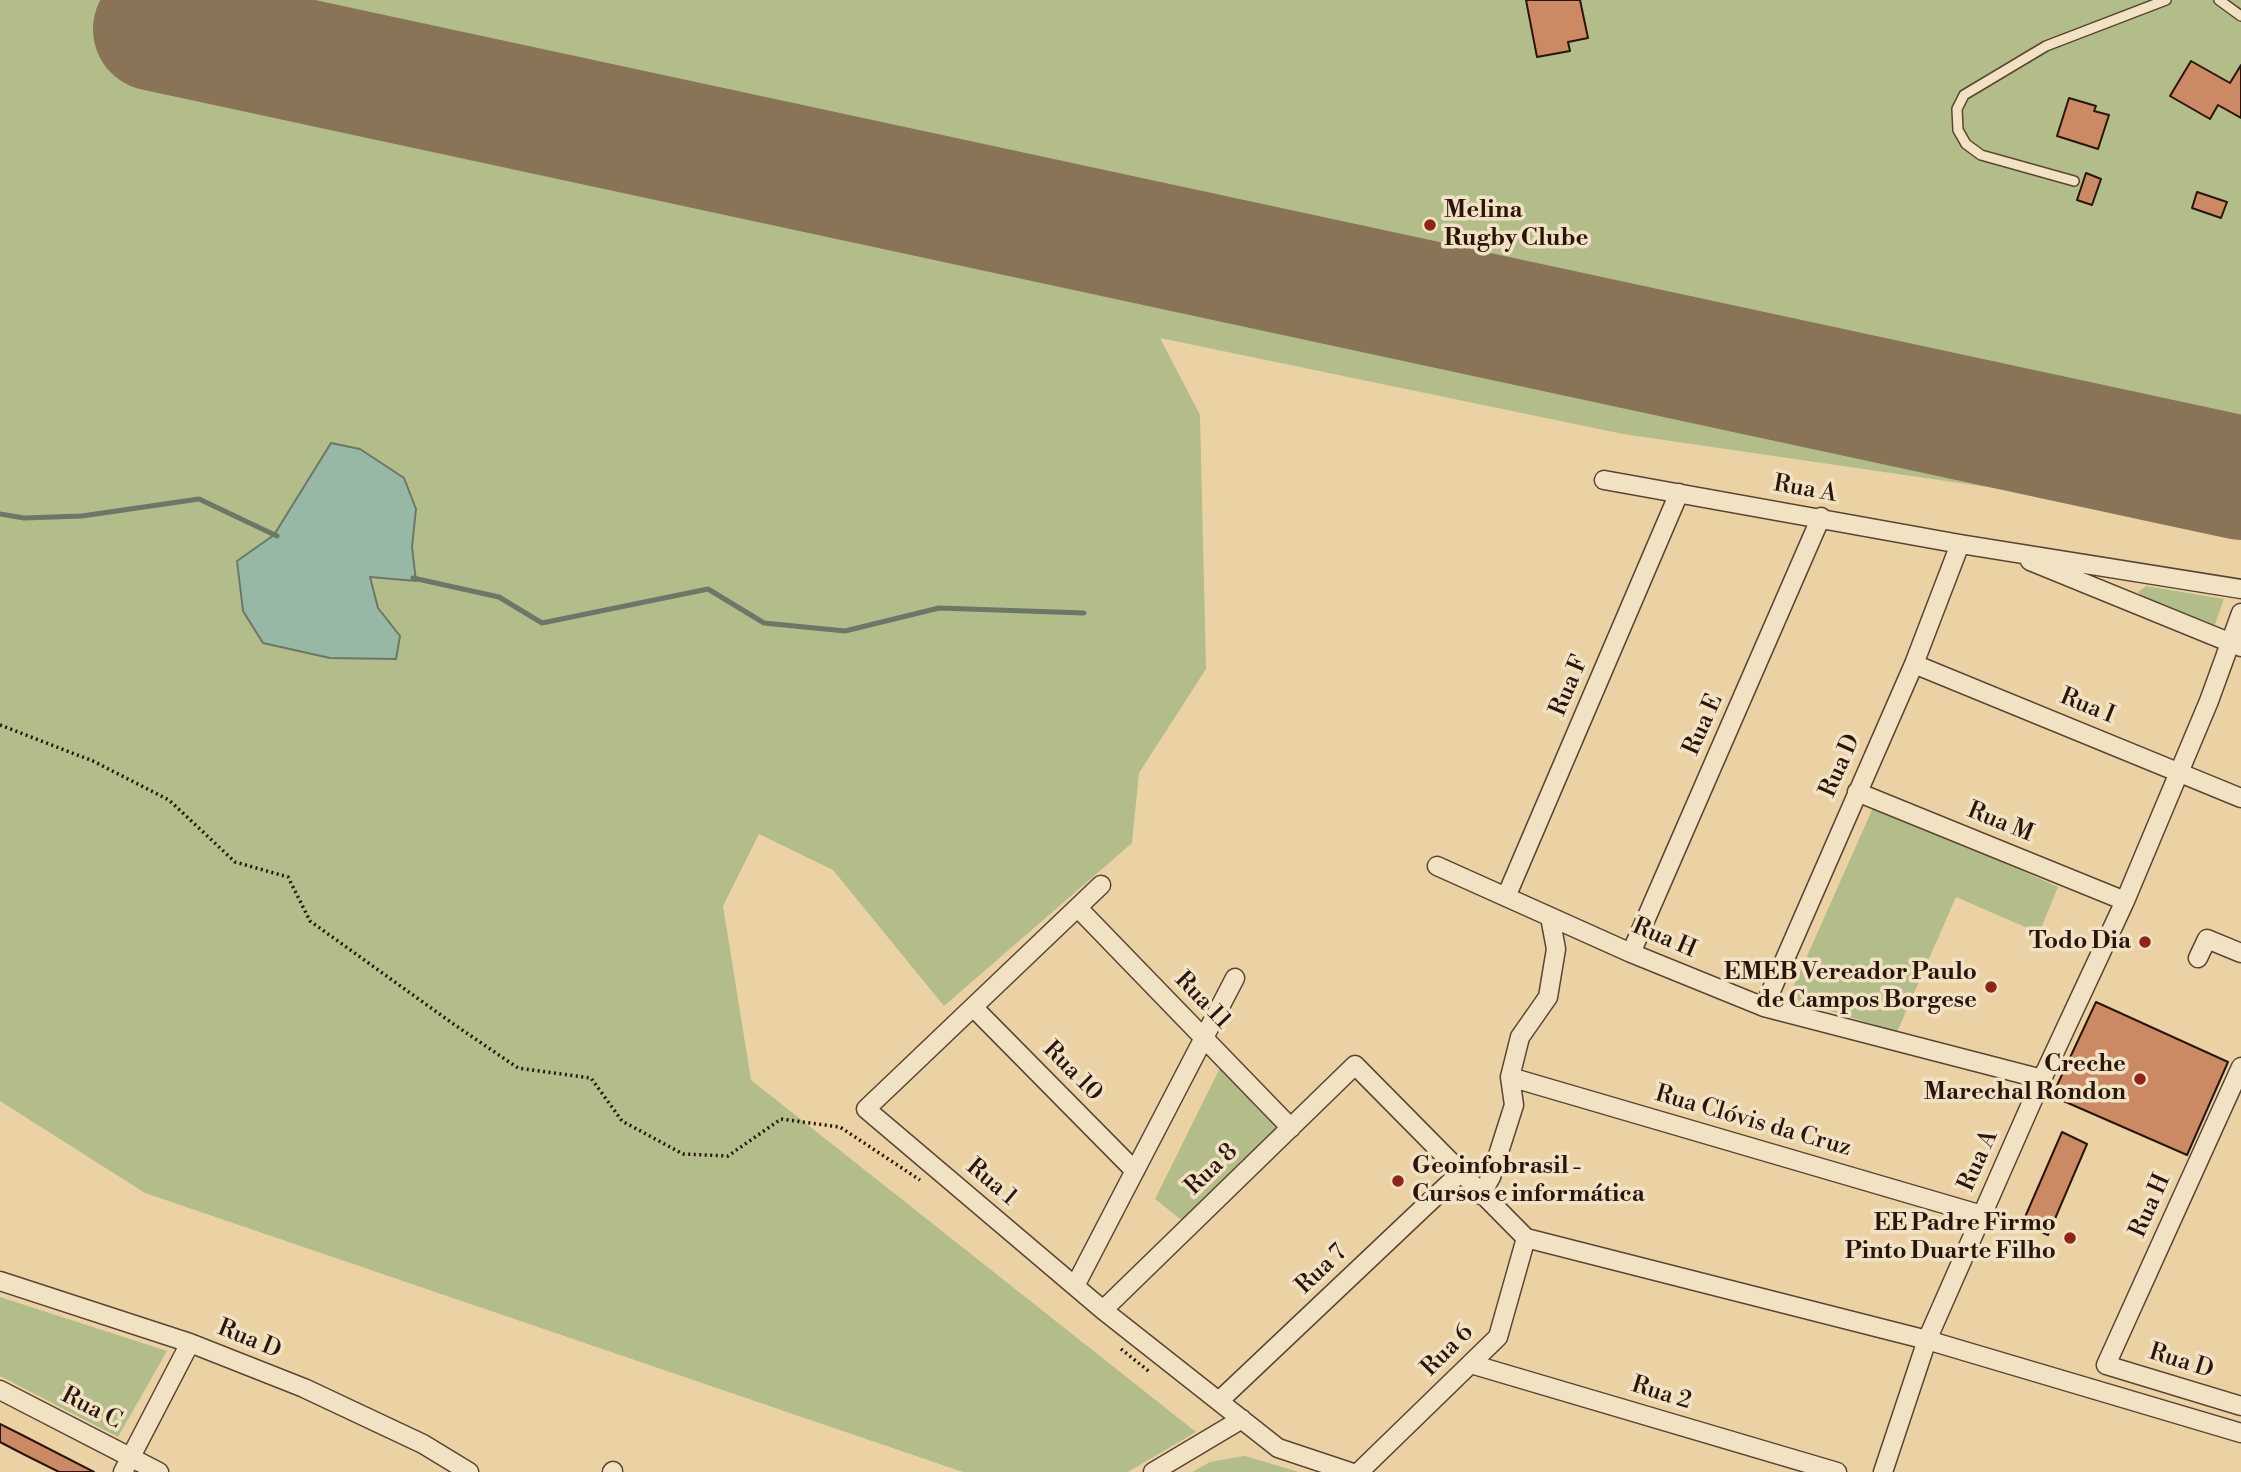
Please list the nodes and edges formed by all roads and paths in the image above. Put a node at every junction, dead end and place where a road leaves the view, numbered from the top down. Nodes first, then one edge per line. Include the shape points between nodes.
1 (2166, 0) edge
2 (2219, 0) edge
3 (2241, 16) edge
4 (2074, 181) dead end
5 (1604, 480) dead end
6 (1679, 493) junction
7 (1821, 517) junction
8 (1960, 544) junction
9 (1998, 548) junction
10 (2241, 589) edge
11 (2241, 613) edge
12 (2237, 645) edge
13 (1914, 664) junction
14 (0, 725) edge
15 (2180, 772) junction
16 (1857, 792) junction
17 (2241, 799) edge
18 (1437, 866) dead end
19 (1101, 885) dead end
20 (1506, 897) junction
21 (2125, 901) junction
22 (1079, 908) junction
23 (1550, 918) junction
24 (1631, 953) junction
25 (2241, 953) edge
26 (2198, 958) dead end
27 (1235, 978) dead end
28 (1764, 1007) junction
29 (974, 1008) junction
30 (1204, 1039) junction
31 (2241, 1067) edge
32 (1510, 1077) junction
33 (2042, 1079) junction
34 (1291, 1128) junction
35 (1135, 1171) junction
36 (1459, 1174) junction
37 (930, 1187) dead end
38 (1480, 1195) junction
39 (1982, 1215) junction
40 (1526, 1238) junction
41 (0, 1281) edge
42 (1075, 1286) junction
43 (1102, 1310) junction
44 (1927, 1340) junction
45 (190, 1343) junction
46 (1115, 1344) dead end
47 (1472, 1364) junction
48 (2106, 1365) joint
49 (1157, 1377) dead end
50 (0, 1390) edge
51 (1219, 1401) junction
52 (2241, 1406) edge
53 (1241, 1419) junction
54 (2241, 1433) edge
55 (126, 1465) edge
56 (159, 1472) edge
57 (469, 1472) edge
58 (1153, 1472) edge
59 (1350, 1472) edge
60 (1359, 1472) edge
61 (1837, 1472) edge
62 (1883, 1472) edge

1 - 4 lane via 2046,46 1964,95 1957,109 1958,130 1966,144 1981,155
2 - 3 lane
5 - 6 street, Rua A
6 - 7 street, Rua A
6 - 20 street, Rua F
7 - 8 street, Rua A
7 - 24 street, Rua E
8 - 9 street, Rua A
8 - 13 street, Rua D
9 - 10 street, Rua A
9 - 12 street, Rua A
11 - 12 street, Rua A
12 - 15 street, Rua A
13 - 15 street, Rua I
13 - 16 street, Rua D
14 - 37 path via 93,761 170,800 235,862 288,877 310,921 452,1023 518,1068 591,1078 622,1121 683,1154 728,1156 781,1119 841,1127
15 - 17 street, Rua I
15 - 21 street, Rua A
16 - 21 street, Rua M
16 - 28 street, Rua D
18 - 20 street, Rua H
19 - 22 street, Rua 1
20 - 23 street, Rua H
21 - 33 street, Rua A
22 - 29 street, Rua 1
22 - 30 street, Rua 11
23 - 24 street, Rua H
23 - 32 street via 1556,949 1548,997 1520,1037
24 - 28 street, Rua H
25 - 26 street via 2207,939
27 - 30 street
28 - 33 street, Rua H
29 - 35 street, Rua 10
29 - 42 street, Rua 1 via 866,1109
30 - 34 street, Rua 11
30 - 35 street
31 - 48 street, Rua H
32 - 38 street via 1514,1105 1491,1177
32 - 39 street, Rua Clóvis da Cruz
33 - 39 street, Rua A
34 - 36 street, Rua 8 via 1355,1065
34 - 43 street, Rua 8
35 - 42 street
36 - 38 street
36 - 51 street, Rua 7
38 - 40 street
39 - 44 street, Rua A
40 - 44 street
40 - 47 street, Rua 6 via 1498,1337
41 - 45 street, Rua D
42 - 43 street, Rua 1
43 - 51 street, Rua 1
44 - 54 street
44 - 62 street, Rua A
45 - 55 street
45 - 57 street, Rua D via 304,1388 423,1444
46 - 49 path
47 - 60 street, Rua 6
47 - 61 street, Rua 2
48 - 52 street, Rua D
50 - 55 street, Rua C
51 - 53 street, Rua 1
53 - 58 street
53 - 59 street, Rua 1 via 1279,1448
55 - 56 street, Rua C

